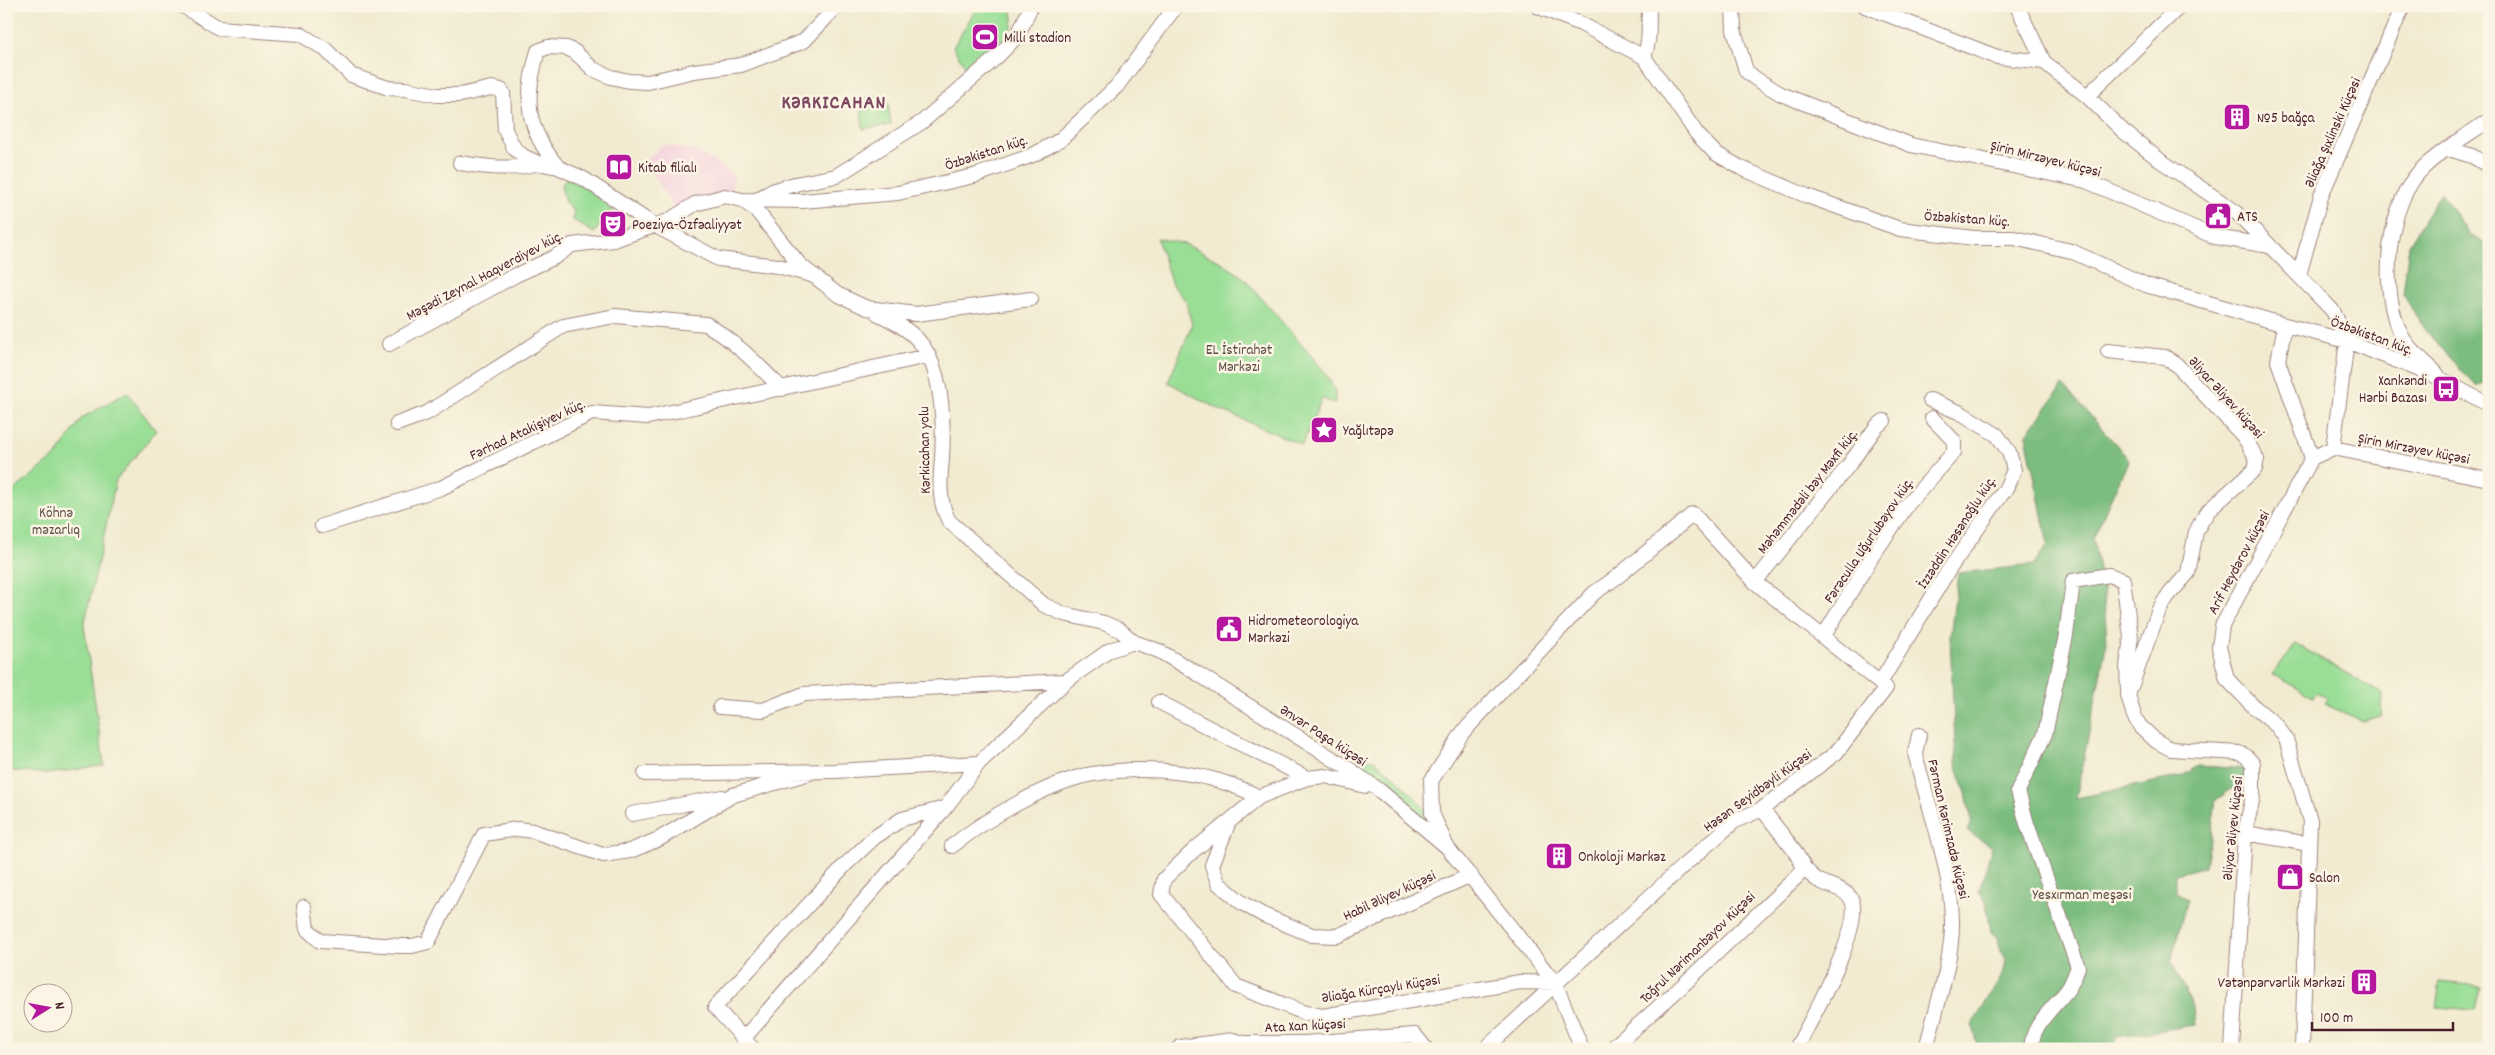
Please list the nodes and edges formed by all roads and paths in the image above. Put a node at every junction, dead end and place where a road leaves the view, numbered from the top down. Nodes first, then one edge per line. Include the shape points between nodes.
1 (183, 6) edge
2 (837, 6) edge
3 (1031, 6) edge
4 (1176, 6) edge
5 (1537, 6) edge
6 (1571, 6) edge
7 (1649, 6) edge
8 (1732, 6) edge
9 (1865, 6) edge
10 (2017, 6) edge
11 (2180, 6) edge
12 (2404, 6) edge
13 (1581, 24) junction
14 (1644, 57) junction
15 (2044, 62) junction
16 (2087, 96) junction
17 (2489, 120) edge
18 (2449, 149) junction
19 (460, 163) dead end
20 (538, 163) junction
21 (558, 166) junction
22 (2489, 166) edge
23 (749, 200) junction
24 (654, 225) junction
25 (2270, 246) junction
26 (2299, 274) junction
27 (815, 276) junction
28 (1031, 299) dead end
29 (867, 308) junction
30 (2285, 326) junction
31 (2347, 341) junction
32 (389, 344) dead end
33 (2108, 351) dead end
34 (928, 356) junction
35 (2445, 382) junction
36 (782, 389) junction
37 (1930, 400) dead end
38 (2489, 405) edge
39 (1932, 418) dead end
40 (1884, 421) dead end
41 (397, 424) dead end
42 (2333, 448) junction
43 (2312, 458) junction
44 (2489, 479) edge
45 (322, 526) dead end
46 (1755, 582) junction
47 (1823, 637) junction
48 (1134, 642) junction
49 (1066, 681) junction
50 (1880, 683) junction
51 (2128, 695) junction
52 (1159, 702) dead end
53 (720, 707) dead end
54 (1918, 735) dead end
55 (979, 763) junction
56 (813, 772) junction
57 (646, 774) dead end
58 (1307, 778) junction
59 (1379, 790) junction
60 (733, 795) junction
61 (1259, 797) junction
62 (945, 808) junction
63 (1762, 809) junction
64 (632, 814) dead end
65 (1228, 822) junction
66 (2245, 833) junction
67 (2309, 844) junction
68 (952, 846) dead end
69 (1448, 847) junction
70 (1805, 869) junction
71 (1471, 875) junction
72 (304, 907) dead end
73 (1555, 984) junction
74 (748, 1043) edge
75 (1180, 1048) dead end
76 (1426, 1049) edge
77 (1485, 1049) edge
78 (1582, 1049) edge
79 (1611, 1049) edge
80 (1796, 1049) edge
81 (1926, 1049) edge
82 (2032, 1049) edge
83 (2232, 1049) edge
84 (2302, 1049) edge

1 - 20 street via 219,28 300,34 325,49 351,75 388,88 437,95 460,95 492,88 501,90 509,140 523,156
2 - 21 street via 804,41 741,65 694,70 648,82 629,81 592,69 567,48 538,51 528,100 530,115 547,154
3 - 23 street via 1018,35 922,122 836,176 787,186
4 - 23 street, Özbəkistan küç. via 1117,86 1060,140 1033,155 974,176 898,193 802,201
5 - 13 street, Özbəkistan küç.
6 - 13 street
7 - 14 street via 1650,42
8 - 25 street, Şirin Mirzəyev küçəsi via 1734,30 1746,71 1781,94 1911,145 2086,181 2215,237
9 - 15 street via 1997,57
10 - 15 street
11 - 16 street
12 - 26 street, Əliağa Şıxlinski Küçəsi via 2321,196
13 - 14 street, Özbəkistan küç.
14 - 30 street, Özbəkistan küç. via 1697,134 1715,153 1799,193 1900,229 1974,238 2014,238 2071,251 2146,285
15 - 16 street
16 - 25 street via 2123,132 2236,212
17 - 18 street
18 - 22 street via 2472,156
18 - 35 street via 2424,167 2402,198 2393,231 2388,276 2391,307 2403,339
19 - 20 street via 490,167 528,167
20 - 21 street
21 - 24 street via 584,179
23 - 24 street, Özbəkistan küç. via 732,196 709,199
23 - 27 street, Kərkicahan yolu via 800,265
24 - 27 street via 718,259 778,266
24 - 32 street, Məşədi Zeynal Haqverdiyev küç. via 614,240 572,245
25 - 26 street
26 - 31 street via 2334,311
27 - 29 street, Kərkicahan yolu via 837,294
28 - 29 street via 916,314
29 - 34 street, Kərkicahan yolu via 895,322 918,340
30 - 31 street, Özbəkistan küç.
30 - 43 street via 2278,362
31 - 35 street, Özbəkistan küç.
31 - 42 street
33 - 51 street, Əliyar Əliyev küçəsi via 2165,357 2244,437 2258,459 2255,469 2208,510 2201,522 2188,573 2159,610
34 - 36 street, Fərhad Atakişiyev küç.
34 - 48 street, Kərkicahan yolu via 937,382 942,416 942,509 949,521 1044,605 1064,614 1104,623 1120,630
35 - 38 street
36 - 41 street via 756,363 706,324 615,316 564,326 427,412
36 - 45 street, Fərhad Atakişiyev küç. via 648,417 592,414 441,488
37 - 50 street, İzzəddin Həsənoğlu küç. via 1961,412 1997,435 2009,452 2014,470 2006,488 1948,571
39 - 47 street, Fərəculla Uğurlubəyov küç. via 1954,441 1954,452 1908,504
40 - 46 street, Məhəmmədəli bəy Məxfi küç.
42 - 43 street
42 - 44 street, Şirin Mirzəyev küçəsi
43 - 67 street, Arif Heydərov küçəsi via 2222,626 2219,647 2227,679 2277,726 2286,739 2310,821
46 - 47 street
46 - 69 street via 1693,514 1594,593 1463,732 1431,781 1432,813
47 - 50 street
48 - 49 street via 1110,650
48 - 59 street, Ənvər Paşa küçəsi via 1159,651 1195,672
49 - 53 street via 804,694 763,710
49 - 55 street
50 - 63 street, Həsən Seyidbəyli Küçəsi via 1886,688 1836,753
51 - 66 street, Əliyar Əliyev küçəsi via 2140,726 2170,749 2239,753 2253,764 2253,796
51 - 82 street via 2127,666 2131,638 2123,580 2109,575 2073,581 2066,635 2045,734 2018,791 2078,967 2070,987 2036,1030
52 - 58 street
54 - 81 street, Fərman Kərimzadə Küçəsi via 1915,753 1947,878 1952,922 1952,941
55 - 56 street
55 - 62 street
56 - 57 street
56 - 60 street
58 - 59 street via 1325,776
58 - 61 street, Əliağa Kürçaylı Küçəsi
59 - 69 street, Ənvər Paşa küçəsi
60 - 64 street
60 - 72 street via 659,839 630,851 603,855 518,829 484,834 428,942 400,946 320,941 308,930
61 - 65 street, Əliağa Kürçaylı Küçəsi
61 - 68 street via 1220,780 1174,771 1093,774 1040,792 970,831
62 - 74 street
62 - 74 street via 902,819 875,837 844,866 715,1007
63 - 70 street
63 - 73 street, Həsən Seyidbəyli Küçəsi via 1735,822
65 - 71 street, Habil Əliyev küçəsi via 1212,865 1218,883 1263,915 1312,935 1337,936
65 - 73 street, Əliağa Kürçaylı Küçəsi via 1164,879 1162,894 1236,986 1305,1013 1322,1016 1520,982
66 - 67 street
66 - 83 street, Əliyar Əliyev küçəsi
67 - 84 street, Arif Heydərov küçəsi
69 - 71 street, Ənvər Paşa küçəsi
70 - 79 street, Toğrul Nərimanbəyov Küçəsi
70 - 80 street via 1816,879 1850,897 1854,916 1836,969
71 - 73 street, Ənvər Paşa küçəsi
73 - 77 street, Həsən Seyidbəyli Küçəsi
73 - 78 street, Ənvər Paşa küçəsi
75 - 76 street, Ata Xan küçəsi via 1233,1040 1244,1043 1304,1043 1415,1035

